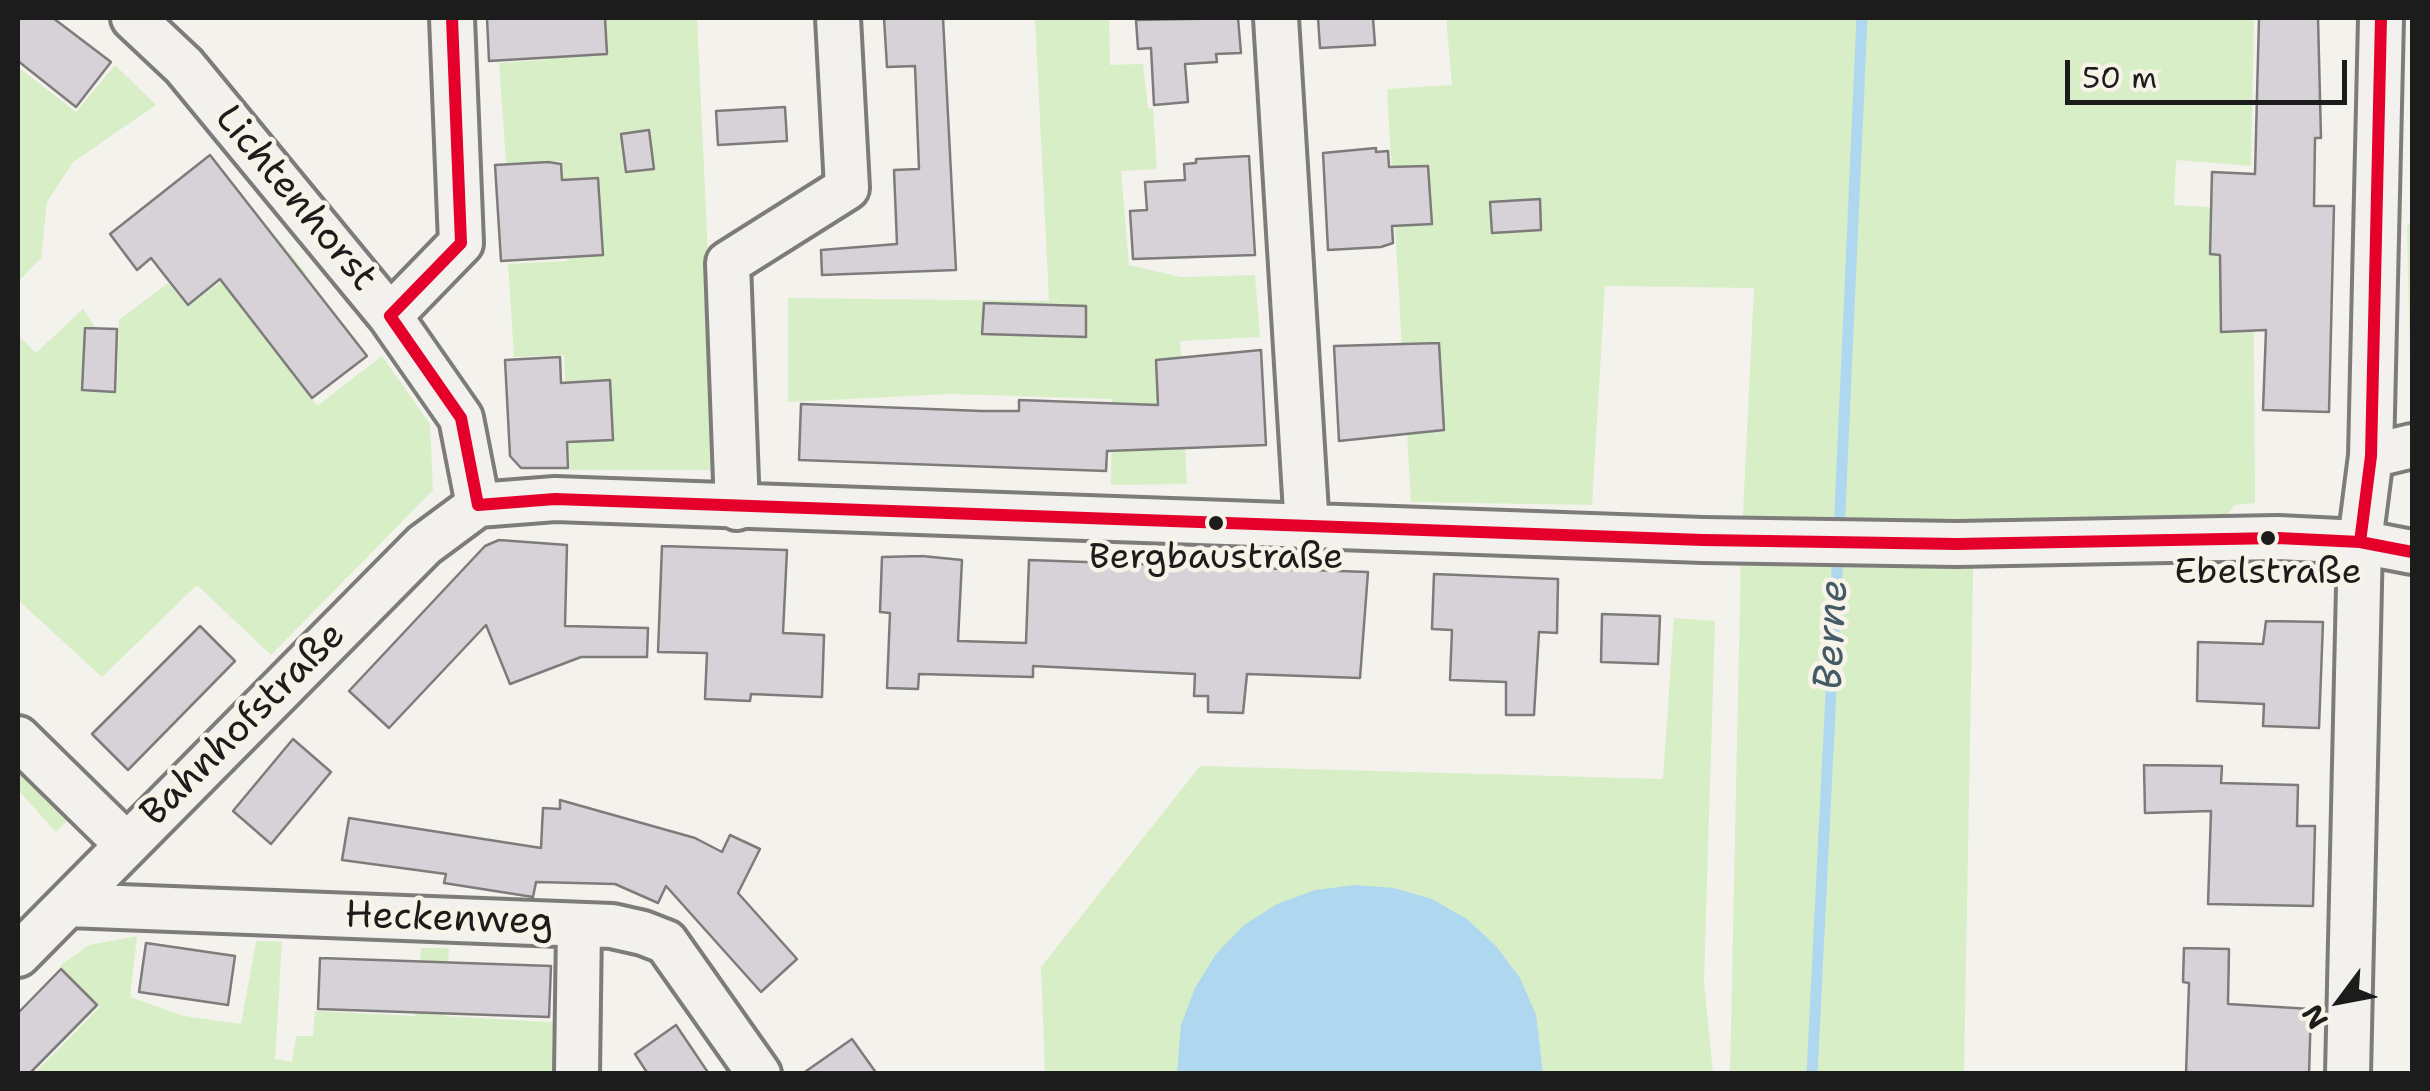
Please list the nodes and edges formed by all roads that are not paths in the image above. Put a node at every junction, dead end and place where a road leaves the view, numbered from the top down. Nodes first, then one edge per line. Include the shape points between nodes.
1 (133, 18) edge
2 (452, 18) edge
3 (838, 18) edge
4 (1276, 18) edge
5 (2381, 18) edge
6 (390, 316) junction
7 (2412, 446) edge
8 (2371, 456) junction
9 (478, 504) junction
10 (737, 508) junction
11 (1307, 529) junction
12 (2360, 542) junction
13 (2412, 552) edge
14 (18, 738) edge
15 (126, 844) junction
16 (68, 904) junction
17 (579, 926) junction
18 (18, 955) edge
19 (577, 1074) edge
20 (759, 1074) edge
21 (2348, 1074) edge

1 - 6 street, Lichtenhorst via 184,66
2 - 6 street via 460,243
3 - 10 street via 847,188 728,263
4 - 11 street
5 - 8 street
6 - 9 street, Lichtenhorst via 461,418
7 - 8 street
8 - 12 street
9 - 10 street via 555,500
9 - 15 street, Bahnhofstraße via 424,545
10 - 11 street
11 - 12 street via 1933,544
12 - 13 street
12 - 21 street
14 - 15 street
15 - 16 street, Bahnhofstraße
16 - 17 street, Heckenweg
16 - 18 street, Bahnhofstraße
17 - 19 street
17 - 20 street, Heckenweg via 612,926 666,942

